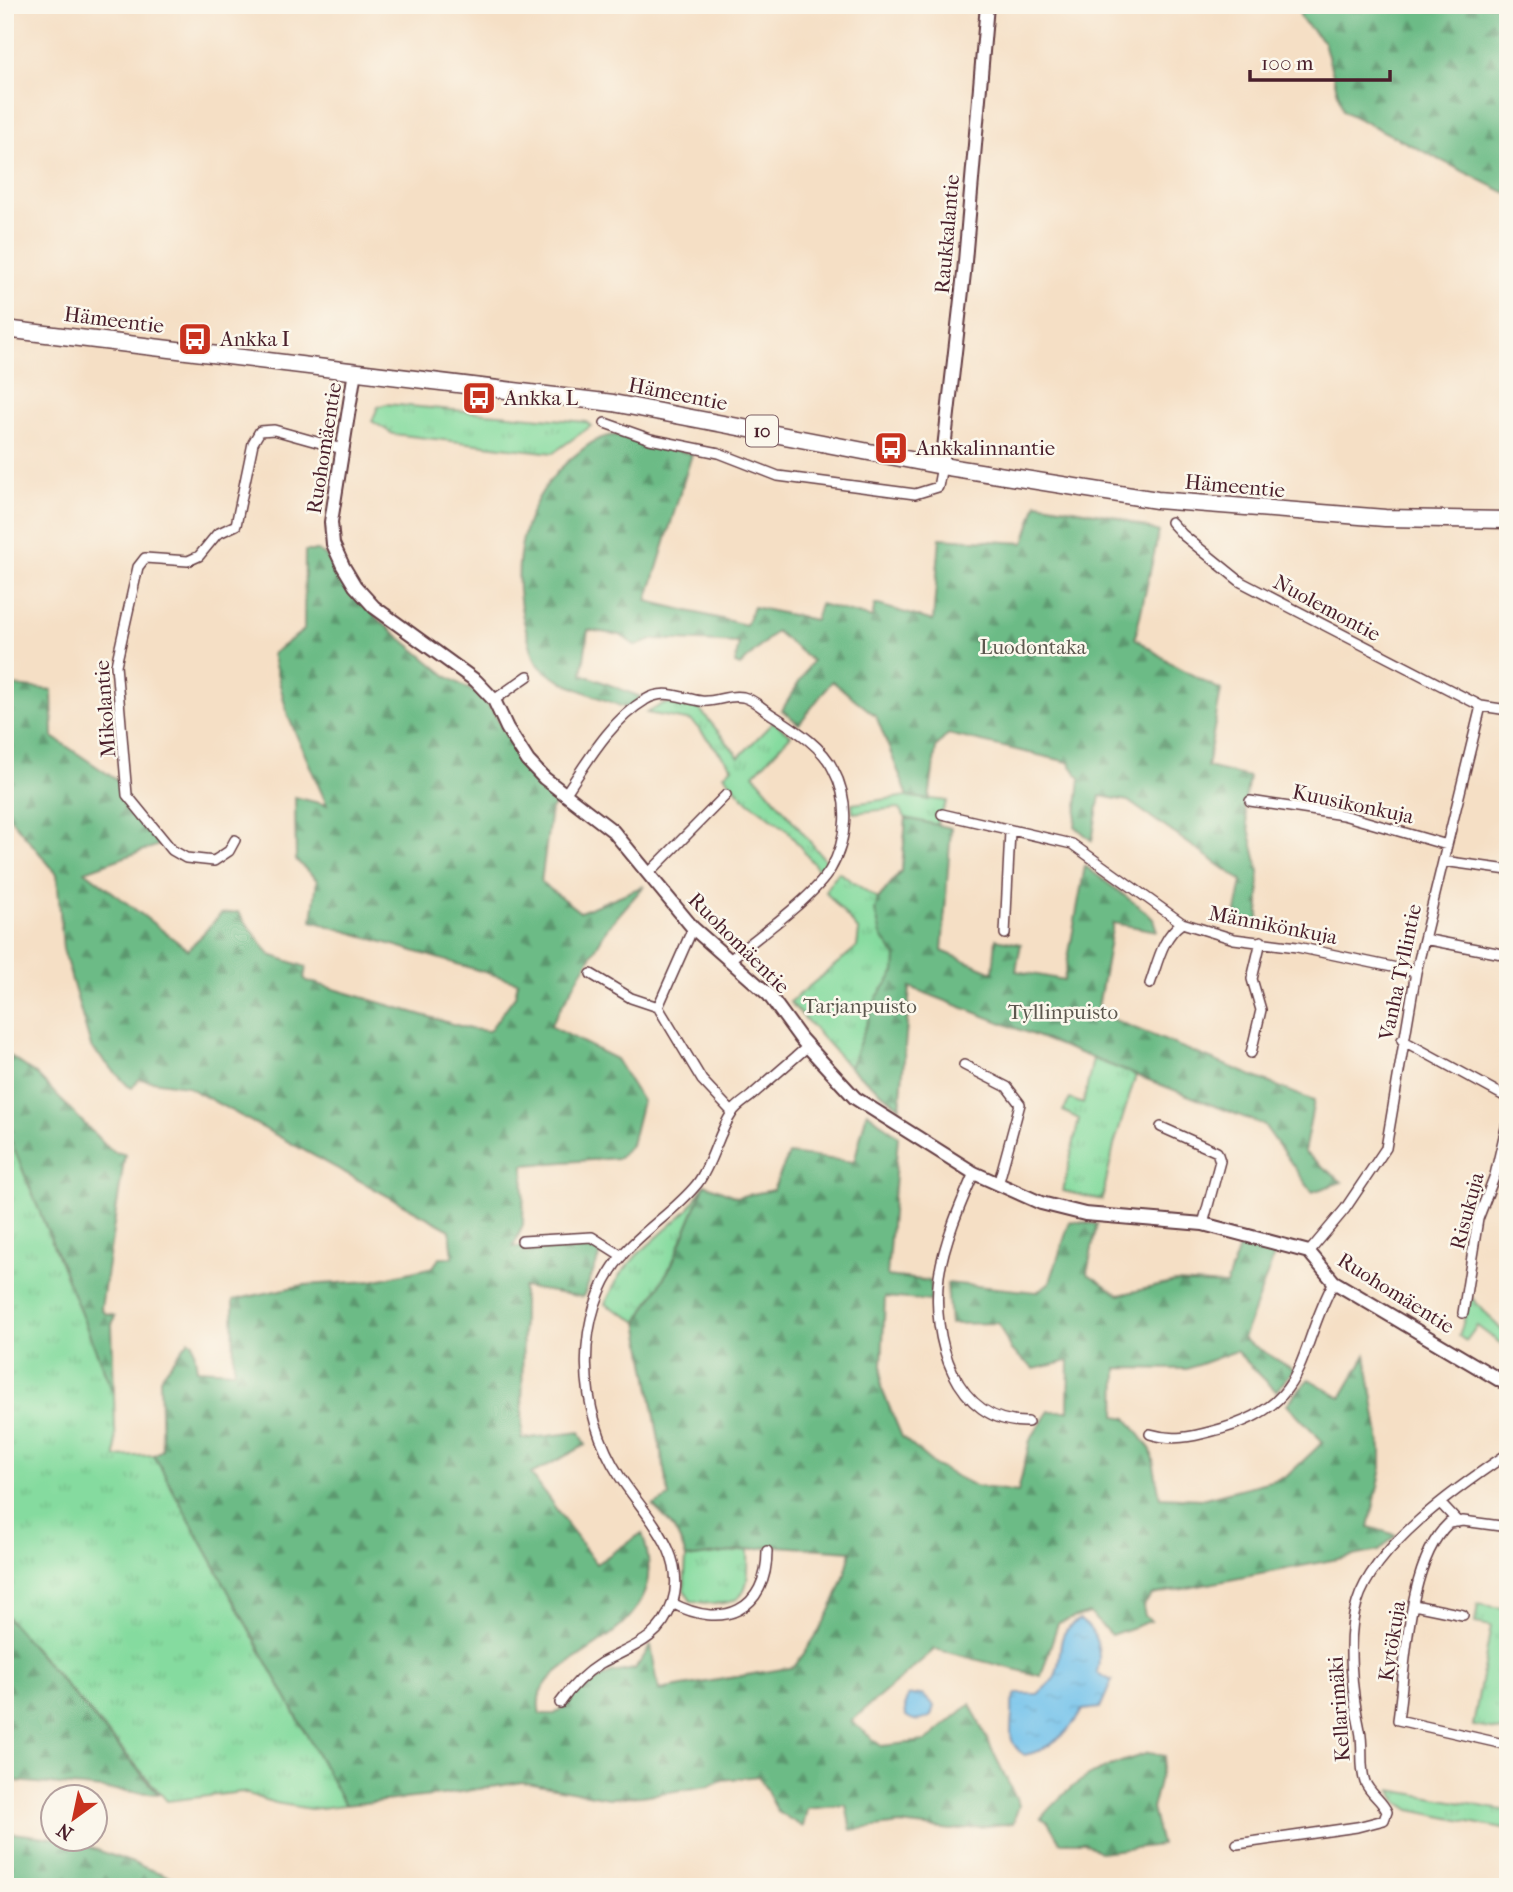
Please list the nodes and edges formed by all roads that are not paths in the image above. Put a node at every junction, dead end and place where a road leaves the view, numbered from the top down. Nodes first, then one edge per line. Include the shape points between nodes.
1 (987, 5) edge
2 (5, 329) edge
3 (355, 371) junction
4 (605, 423) dead end
5 (342, 449) junction
6 (942, 466) junction
7 (1508, 520) edge
8 (1171, 522) dead end
9 (528, 676) dead end
10 (494, 700) junction
11 (1481, 706) junction
12 (1508, 710) edge
13 (566, 793) junction
14 (726, 795) dead end
15 (1250, 801) dead end
16 (942, 814) dead end
17 (1010, 831) junction
18 (234, 840) dead end
19 (1447, 845) junction
20 (1443, 861) junction
21 (1508, 870) edge
22 (648, 874) junction
23 (1182, 923) junction
24 (693, 928) junction
25 (1005, 934) dead end
26 (1424, 939) junction
27 (1261, 941) junction
28 (1502, 954) dead end
29 (731, 959) junction
30 (1416, 972) junction
31 (591, 974) dead end
32 (1150, 984) dead end
33 (658, 1007) junction
34 (1402, 1040) junction
35 (807, 1046) junction
36 (1251, 1054) dead end
37 (964, 1065) dead end
38 (1508, 1098) edge
39 (732, 1112) junction
40 (1508, 1119) edge
41 (1161, 1127) dead end
42 (974, 1173) junction
43 (998, 1185) junction
44 (1203, 1224) junction
45 (522, 1241) dead end
46 (1309, 1252) junction
47 (622, 1256) junction
48 (1334, 1282) junction
49 (1463, 1313) dead end
50 (1508, 1385) edge
51 (1028, 1422) dead end
52 (1150, 1434) dead end
53 (1506, 1455) edge
54 (1441, 1504) junction
55 (1458, 1522) junction
56 (1508, 1527) edge
57 (767, 1551) dead end
58 (672, 1603) junction
59 (1414, 1605) junction
60 (1463, 1615) dead end
61 (560, 1703) dead end
62 (1508, 1745) edge
63 (1237, 1844) dead end

1 - 6 street, Raukkalantie
2 - 3 highway, Hämeentie / 10
3 - 5 street, Ruohomäentie
3 - 6 highway, Hämeentie / 10 via 613,403
4 - 6 street via 650,439 719,453 778,476 863,489 922,494 938,487
5 - 10 street, Ruohomäentie via 331,522 333,544 355,586 384,615 476,681
5 - 18 street, Mikolantie via 274,430 260,431 253,443 236,525 217,534 199,556 188,561 145,558 138,567 116,665 127,795 172,850 186,858 214,861 229,851
6 - 7 highway, Hämeentie / 10 via 1157,500 1266,511
8 - 11 street, Nuolemontie via 1241,582
9 - 10 street
10 - 13 street, Ruohomäentie via 528,761
11 - 12 street
11 - 19 street, Vanha Tyllintie
13 - 22 street, Ruohomäentie via 613,831
13 - 29 street via 589,758 632,710 665,693 702,701 745,697 814,746 833,768 843,798 846,825 838,852 816,886
14 - 22 street
15 - 19 street, Kuusikonkuja via 1343,816
16 - 17 street, Männikönkuja
17 - 23 street, Männikönkuja via 1072,844
17 - 25 street
19 - 20 street, Vanha Tyllintie
20 - 21 street
20 - 26 street, Vanha Tyllintie
22 - 24 street, Ruohomäentie
23 - 27 street, Männikönkuja via 1234,939
23 - 32 street via 1164,942
24 - 29 street, Ruohomäentie
24 - 33 street
26 - 28 street
26 - 30 street, Vanha Tyllintie
27 - 30 street, Männikönkuja
27 - 36 street via 1252,979 1261,1010
29 - 35 street, Ruohomäentie via 769,995
30 - 34 street, Vanha Tyllintie
31 - 33 street via 631,998
33 - 39 street via 702,1080
34 - 38 street
34 - 46 street, Vanha Tyllintie via 1386,1149
35 - 39 street
35 - 42 street, Ruohomäentie via 855,1098
37 - 43 street via 1007,1087 1020,1104
39 - 47 street via 699,1181
40 - 49 street, Risukuja via 1495,1175 1478,1219
41 - 44 street via 1217,1152 1220,1161
42 - 43 street, Ruohomäentie
42 - 51 street via 940,1273 937,1302 946,1356 965,1395 997,1418
43 - 44 street, Ruohomäentie via 1085,1214
44 - 46 street, Ruohomäentie
45 - 47 street via 592,1237
46 - 48 street, Ruohomäentie
47 - 58 street via 592,1319 587,1386 594,1422 606,1450 665,1539 674,1578
48 - 50 street, Ruohomäentie
48 - 52 street via 1296,1379 1266,1409 1245,1422 1186,1438
53 - 54 street
54 - 55 street
54 - 63 street, Kellarimäki via 1389,1552 1365,1583 1356,1605 1351,1654 1361,1769 1367,1786 1384,1805 1384,1820
55 - 56 street
55 - 59 street, Kytökuja via 1449,1523 1430,1545
57 - 58 street via 767,1571 760,1588 737,1612 723,1617 703,1615
58 - 61 street via 661,1625 644,1642 586,1674
59 - 60 street
59 - 62 street, Kytökuja via 1398,1720

